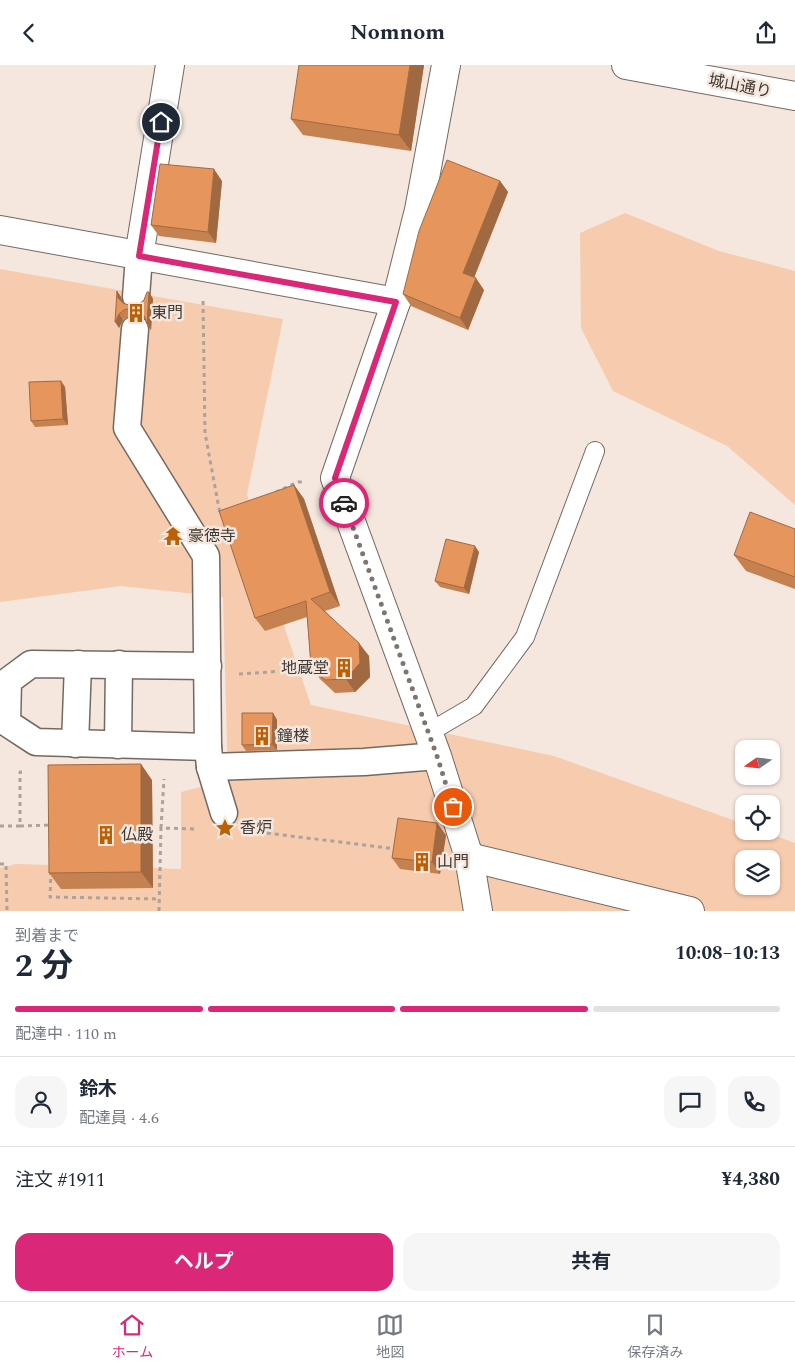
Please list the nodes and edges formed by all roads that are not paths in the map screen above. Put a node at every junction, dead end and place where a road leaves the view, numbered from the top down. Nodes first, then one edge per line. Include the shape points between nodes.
1 (170, 65) edge
2 (446, 65) edge
3 (626, 65) edge
4 (795, 96) edge
5 (0, 230) edge
6 (139, 256) junction
7 (136, 297) dead end
8 (396, 302) junction
9 (135, 329) dead end
10 (595, 451) dead end
11 (78, 664) junction
12 (119, 664) junction
13 (208, 671) junction
14 (75, 744) junction
15 (433, 744) junction
16 (118, 745) junction
17 (209, 757) junction
18 (224, 813) dead end
19 (469, 857) junction
20 (478, 911) edge
21 (690, 911) edge

1 - 6 street
2 - 8 street via 419,210
3 - 4 street, 城山通り
5 - 6 street
6 - 7 street
6 - 8 street
8 - 15 street via 335,478
9 - 13 street via 127,427 206,556
10 - 15 lane via 525,637 474,706
11 - 12 street
11 - 14 street
11 - 14 street via 31,664 8,681 7,723 36,742
12 - 13 street
12 - 16 street
13 - 17 street
14 - 16 street
15 - 17 street via 364,762
15 - 19 street
16 - 17 street
17 - 18 street
19 - 20 street
19 - 21 street

